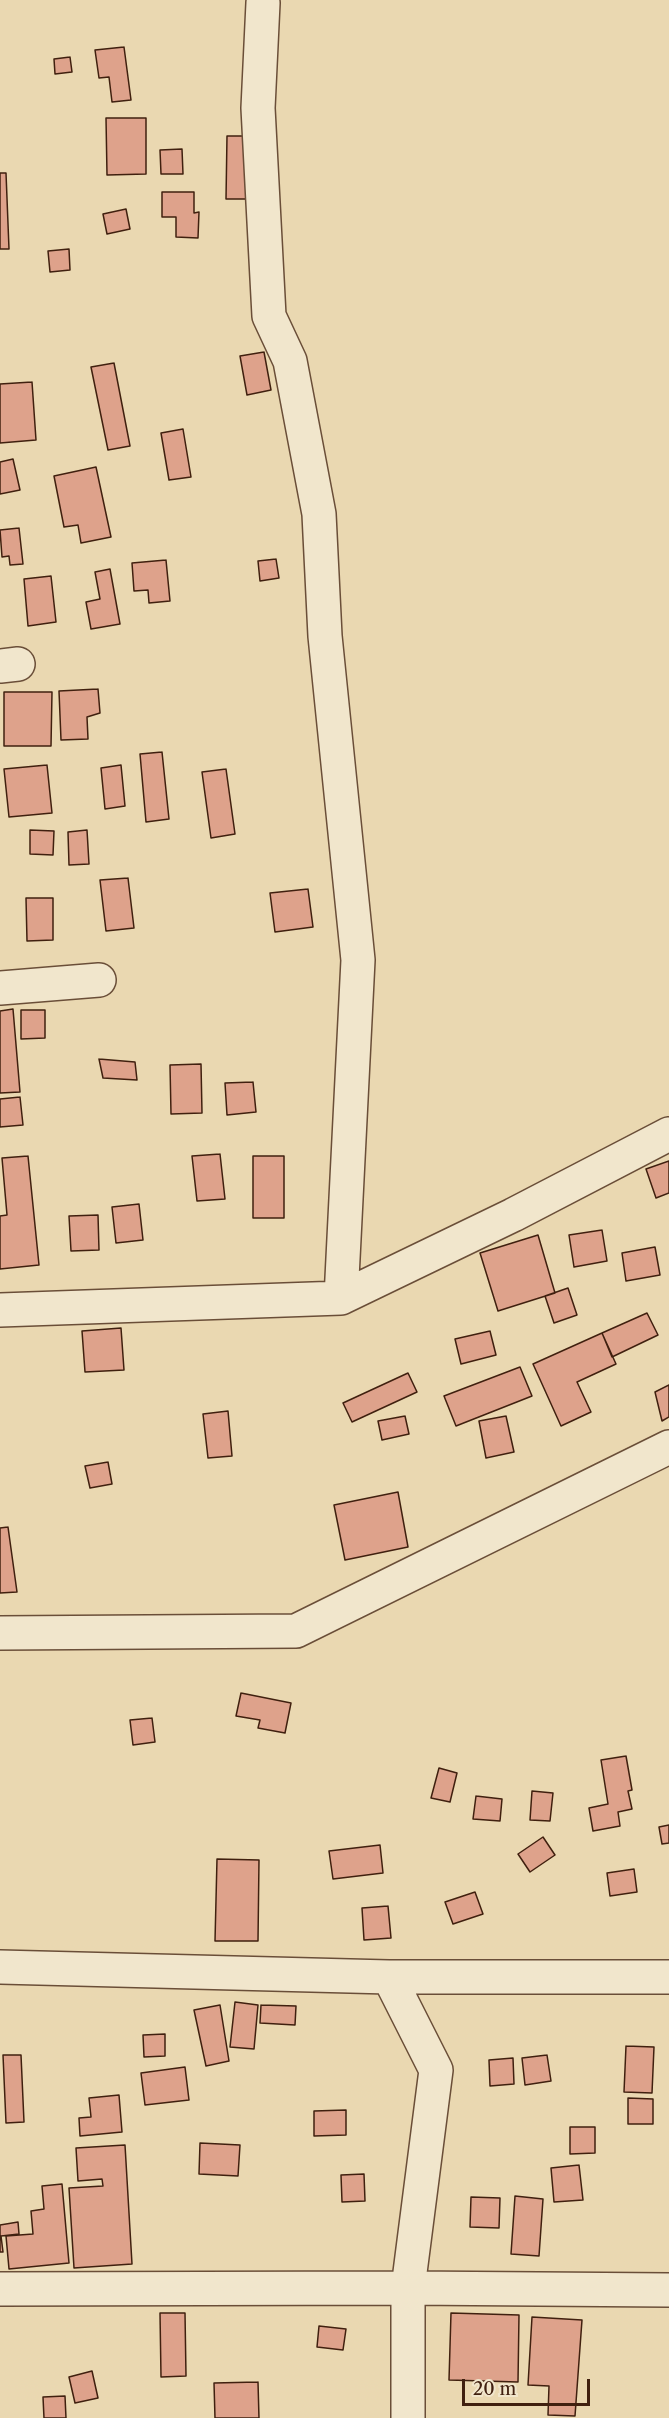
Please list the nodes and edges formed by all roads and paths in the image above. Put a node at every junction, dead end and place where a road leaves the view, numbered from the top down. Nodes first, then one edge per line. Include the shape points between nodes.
1 (263, 3) dead end
2 (99, 980) dead end
3 (0, 988) edge
4 (669, 1134) edge
5 (340, 1298) junction
6 (0, 1310) edge
7 (669, 1447) edge
8 (0, 1633) edge
9 (0, 1967) edge
10 (389, 1977) junction
11 (669, 1977) edge
12 (408, 2288) junction
13 (0, 2289) edge
14 (669, 2290) edge
15 (408, 2418) edge

1 - 5 street via 258,108 269,316 290,361 319,514 325,636 358,960
2 - 3 street
4 - 5 street
5 - 6 street
7 - 8 street via 296,1631
9 - 10 street
10 - 11 street
10 - 12 street via 436,2070
12 - 13 street
12 - 14 street
12 - 15 street

